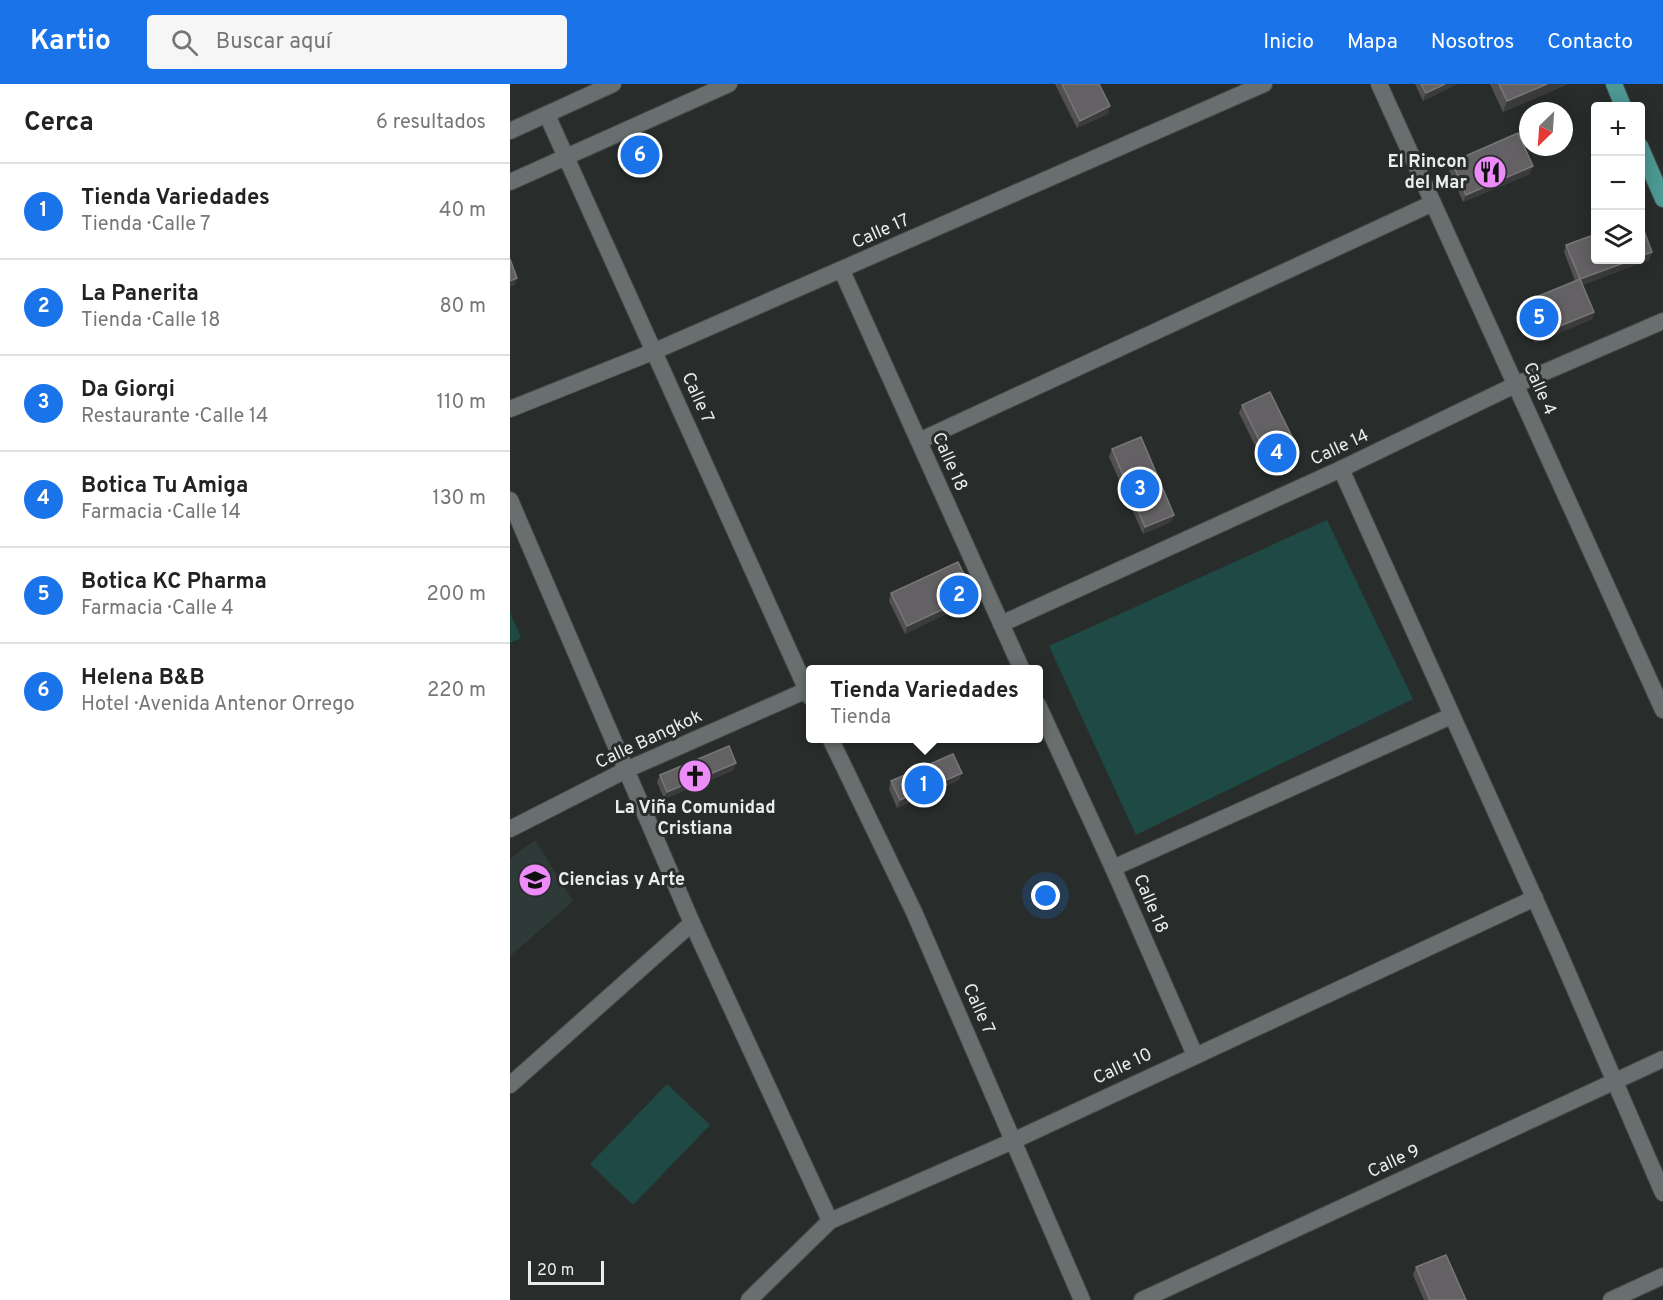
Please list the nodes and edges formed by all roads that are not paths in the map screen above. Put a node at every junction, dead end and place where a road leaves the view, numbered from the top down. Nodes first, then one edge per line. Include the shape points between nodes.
1 (613, 84) edge
2 (729, 84) edge
3 (1264, 84) edge
4 (1379, 84) edge
5 (1614, 84) edge
6 (1621, 102) edge
7 (547, 115) junction
8 (510, 131) edge
9 (1645, 156) edge
10 (566, 158) junction
11 (510, 182) edge
12 (1663, 199) edge
13 (1433, 203) junction
14 (842, 271) junction
15 (1663, 321) edge
16 (655, 351) junction
17 (1515, 385) junction
18 (510, 410) edge
19 (919, 441) junction
20 (1341, 470) junction
21 (510, 500) edge
22 (1001, 624) junction
23 (1020, 665) edge
24 (806, 690) edge
25 (806, 695) edge
26 (1663, 710) edge
27 (1043, 716) edge
28 (1451, 716) junction
29 (832, 743) edge
30 (626, 770) junction
31 (510, 829) edge
32 (1113, 868) junction
33 (1534, 898) junction
34 (692, 923) junction
35 (1195, 1055) junction
36 (1663, 1059) edge
37 (1615, 1081) junction
38 (510, 1085) edge
39 (1015, 1140) junction
40 (1663, 1193) edge
41 (830, 1221) junction
42 (1663, 1276) edge
43 (748, 1300) edge
44 (1082, 1300) edge
45 (1142, 1300) edge
46 (1611, 1300) edge

1 - 7 street
2 - 10 street
3 - 14 street, Calle 17
4 - 13 street, Calle 4
5 - 6 main road
7 - 8 street
7 - 10 street, Calle 7
9 - 12 main road
10 - 11 street
10 - 16 street, Calle 7
13 - 17 street, Calle 4
13 - 19 street
14 - 16 street, Calle 17
14 - 19 street, Calle 18
15 - 17 street, Calle 14
16 - 18 street, Calle 17
16 - 24 street, Calle 7
17 - 20 street, Calle 14
17 - 26 street, Calle 4
19 - 22 street, Calle 18
20 - 22 street, Calle 14
20 - 28 street
21 - 30 street
22 - 23 street, Calle 18
25 - 30 street, Calle Bangkok
27 - 32 street, Calle 18
28 - 32 street
28 - 33 street
29 - 39 street, Calle 7 via 914,912
30 - 31 street, Calle Bangkok
30 - 34 street
32 - 35 street, Calle 18
33 - 35 street, Calle 10
33 - 37 street
34 - 38 street
34 - 41 street
35 - 39 street, Calle 10
36 - 37 street, Calle 9
37 - 40 street
37 - 45 street, Calle 9
39 - 41 street, Calle 10
39 - 44 street, Calle 7
41 - 43 street, Calle 10
42 - 46 street

